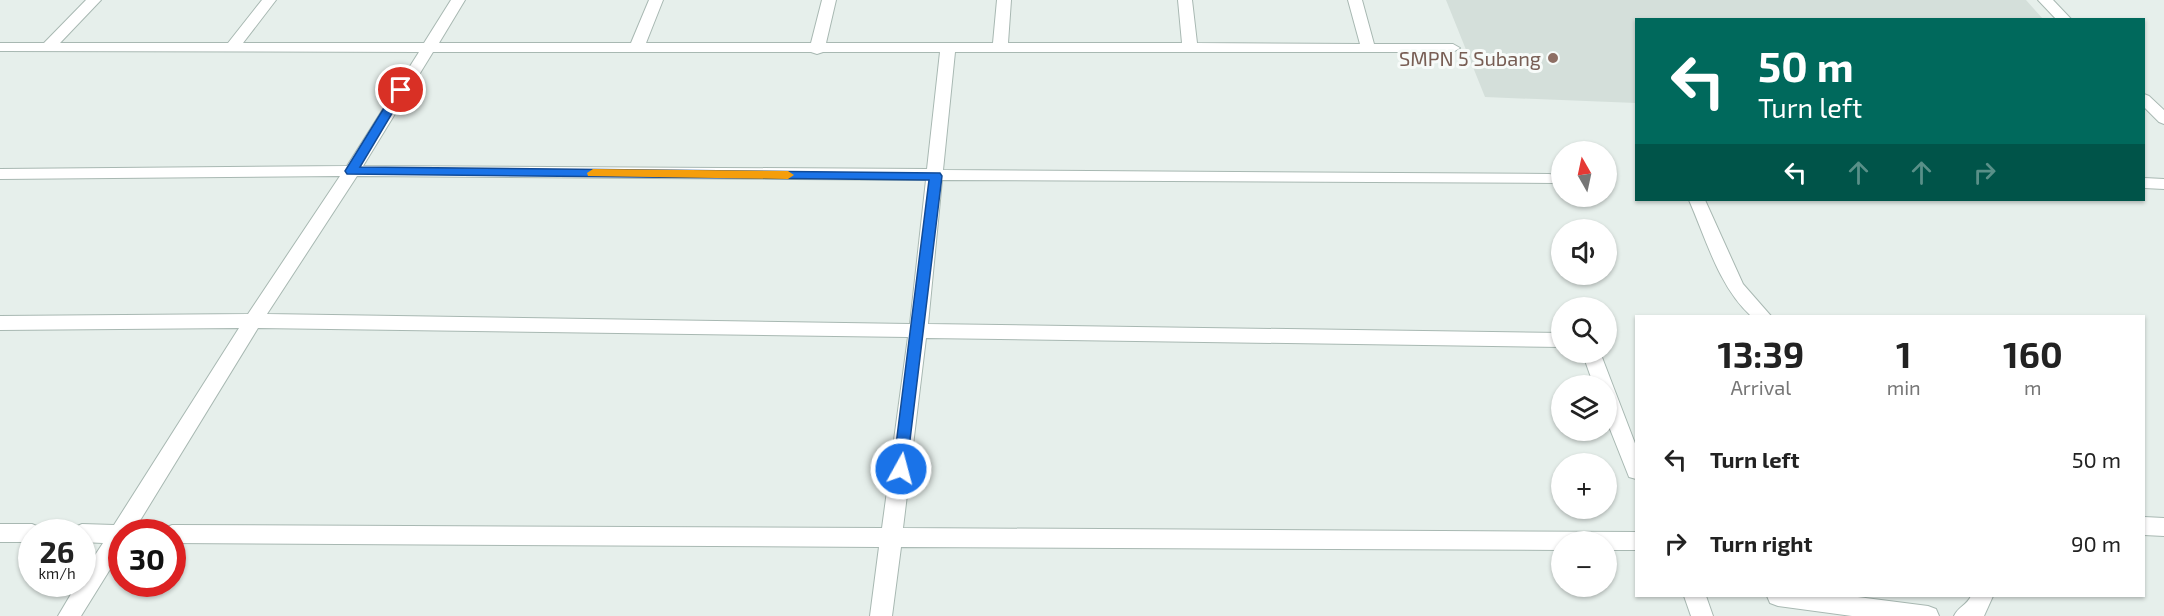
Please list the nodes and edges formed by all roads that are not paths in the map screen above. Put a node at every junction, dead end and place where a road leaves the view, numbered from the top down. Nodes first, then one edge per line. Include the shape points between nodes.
1 (94, 0) edge
2 (269, 0) edge
3 (458, 0) edge
4 (656, 0) edge
5 (830, 0) edge
6 (1004, 0) edge
7 (1185, 0) edge
8 (1355, 0) edge
9 (2045, 0) edge
10 (2063, 18) edge
11 (0, 47) edge
12 (48, 47) junction
13 (231, 48) junction
14 (1190, 48) junction
15 (1368, 48) junction
16 (1453, 48) dead end
17 (425, 49) junction
18 (636, 49) junction
19 (948, 49) junction
20 (1000, 49) junction
21 (817, 50) junction
22 (2145, 100) edge
23 (2164, 119) edge
24 (352, 171) junction
25 (0, 174) edge
26 (936, 176) junction
27 (1549, 179) dead end
28 (2145, 183) edge
29 (2164, 184) edge
30 (1697, 201) edge
31 (1761, 315) edge
32 (253, 321) junction
33 (0, 323) edge
34 (918, 332) junction
35 (1551, 340) edge
36 (1617, 421) edge
37 (1635, 468) edge
38 (130, 519) edge
39 (2145, 526) edge
40 (2164, 527) edge
41 (0, 533) edge
42 (18, 533) edge
43 (186, 534) edge
44 (892, 537) junction
45 (1635, 541) edge
46 (108, 554) edge
47 (1695, 597) edge
48 (1786, 597) edge
49 (1982, 597) edge
50 (69, 616) edge
51 (881, 616) edge
52 (1702, 616) edge
53 (1928, 616) edge
54 (1965, 616) edge

1 - 12 street
2 - 13 street
3 - 17 street
4 - 18 street
5 - 21 street
6 - 20 street
7 - 14 street
8 - 15 street
9 - 10 street
11 - 12 street
12 - 13 street
13 - 17 street
14 - 15 street
14 - 20 street
15 - 16 street
17 - 18 street
17 - 24 street
18 - 21 street
19 - 20 street
19 - 21 street
19 - 26 street
22 - 23 street
24 - 25 street
24 - 26 street
24 - 32 street
26 - 27 street
26 - 34 street
28 - 29 street
30 - 31 street via 1743,299
32 - 33 street
32 - 34 street
32 - 38 street
34 - 35 street
34 - 44 street
36 - 37 street
39 - 40 street
41 - 42 street
43 - 44 street
44 - 45 street
44 - 51 street
46 - 50 street
47 - 52 street
48 - 53 street
49 - 54 street via 1976,609

